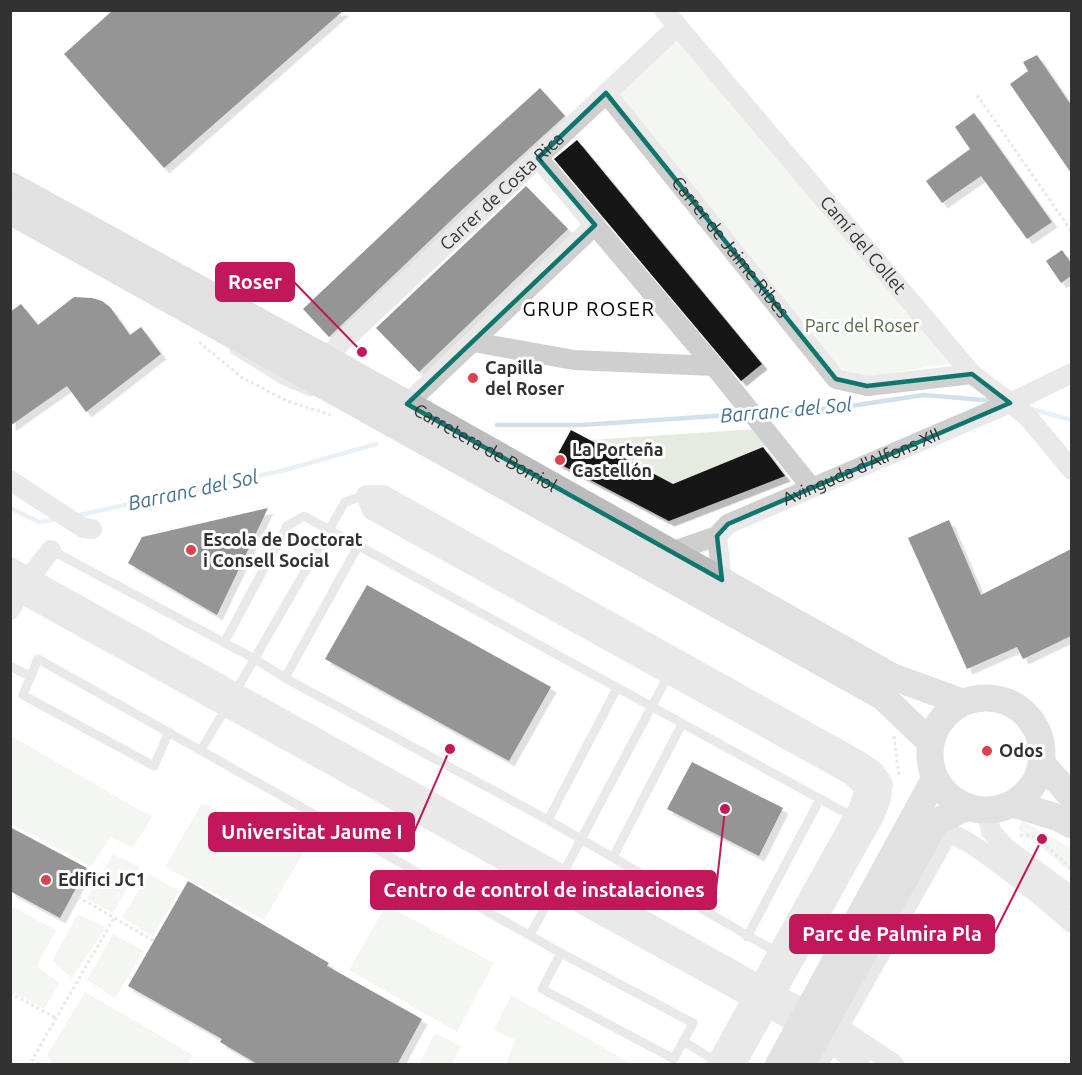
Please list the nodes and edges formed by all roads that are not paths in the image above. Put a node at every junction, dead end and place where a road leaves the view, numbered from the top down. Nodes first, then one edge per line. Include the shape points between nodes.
1 (664, 10) edge
2 (678, 26) junction
3 (606, 93) junction
4 (538, 158) junction
5 (10, 185) edge
6 (10, 211) edge
7 (595, 225) junction
8 (473, 342) junction
9 (698, 349) junction
10 (326, 358) junction
11 (674, 363) junction
12 (714, 366) junction
13 (1071, 373) edge
14 (972, 374) junction
15 (1010, 403) junction
16 (407, 404) junction
17 (1071, 470) edge
18 (10, 480) edge
19 (811, 487) junction
20 (366, 495) joint
21 (92, 529) dead end
22 (328, 530) junction
23 (717, 536) junction
24 (358, 546) junction
25 (51, 550) joint
26 (671, 552) junction
27 (10, 567) edge
28 (722, 580) junction
29 (20, 586) edge
30 (10, 610) edge
31 (224, 643) junction
32 (255, 659) junction
33 (10, 666) edge
34 (673, 666) junction
35 (31, 677) junction
36 (285, 678) junction
37 (617, 688) junction
38 (231, 700) junction
39 (962, 702) junction
40 (650, 706) junction
41 (682, 724) junction
42 (169, 732) junction
43 (931, 743) junction
44 (201, 750) junction
45 (1043, 765) junction
46 (935, 778) junction
47 (1071, 797) edge
48 (820, 799) junction
49 (1014, 804) junction
50 (977, 809) junction
51 (548, 820) junction
52 (861, 821) junction
53 (1071, 825) edge
54 (581, 840) junction
55 (613, 857) junction
56 (558, 882) junction
57 (1071, 897) edge
58 (1071, 923) edge
59 (530, 935) junction
60 (747, 937) junction
61 (561, 953) junction
62 (785, 958) junction
63 (764, 996) junction
64 (821, 1027) junction
65 (683, 1041) junction
66 (723, 1064) edge
67 (779, 1065) edge
68 (802, 1065) edge
69 (819, 1065) edge
70 (860, 1065) edge
71 (894, 1065) edge

1 - 2 street, Camí del Collet
2 - 3 street, Carrer de Costa Rica
2 - 14 street, Camí del Collet
3 - 4 street, Carrer de Costa Rica
3 - 14 street, Carrer de Jaime Ribes via 837,379 867,386
4 - 7 street
4 - 10 street, Carrer de Costa Rica
5 - 10 main road, Carretera de Borriol
6 - 43 main road, Carretera de Borriol via 201,329 339,406 883,697
7 - 8 street
7 - 9 street
8 - 11 street via 574,360
8 - 16 street
9 - 11 street
9 - 12 street
10 - 16 main road, Carretera de Borriol
11 - 12 street
12 - 19 street
13 - 15 street, Avinguda d'Alfons XII
14 - 15 street, Camí del Collet
15 - 17 street, Camí del Collet via 1027,416
15 - 19 street, Avinguda d'Alfons XII
16 - 26 main road, Carretera de Borriol
18 - 21 street via 82,528
19 - 23 street, Avinguda d'Alfons XII via 728,525
20 - 22 lane via 345,502
20 - 34 street via 383,495
22 - 24 lane
22 - 31 lane via 304,516 287,526
22 - 32 lane
23 - 26 street, Avinguda d'Alfons XII
23 - 28 street
24 - 36 lane
24 - 37 lane
25 - 29 street
25 - 31 lane
26 - 28 main road, Carretera de Borriol
27 - 29 street
28 - 39 main road, Carretera de Borriol via 893,677
29 - 30 street
29 - 38 street
31 - 32 lane
32 - 36 lane
32 - 38 lane
33 - 35 lane
34 - 40 lane
34 - 52 street via 874,771 883,784 880,799
35 - 42 lane via 38,659
35 - 42 lane via 23,695 154,766
36 - 51 lane
37 - 40 lane
37 - 51 lane
38 - 44 lane
38 - 56 street
39 - 43 main road via 942,719
39 - 45 main road via 993,697 1022,709 1040,734
40 - 41 lane
40 - 54 lane
41 - 48 lane
41 - 55 lane
42 - 44 lane
43 - 46 main road via 930,761
44 - 59 lane
45 - 47 main road
45 - 49 main road via 1033,788
46 - 50 main road via 948,796
46 - 64 main road
48 - 52 lane
48 - 60 lane
49 - 50 main road
49 - 53 main road
50 - 57 street via 1005,847
50 - 64 main road via 936,822
51 - 54 lane
52 - 62 street
54 - 55 lane
54 - 56 lane
55 - 60 lane
56 - 59 lane
56 - 63 street
58 - 64 street via 958,835 949,834
59 - 61 lane
60 - 62 lane
61 - 65 lane via 693,1023
61 - 65 lane via 542,989 674,1059
62 - 63 street
63 - 64 street
63 - 66 street
64 - 67 main road
64 - 68 main road
64 - 69 street
64 - 70 street
64 - 71 street
65 - 66 lane

